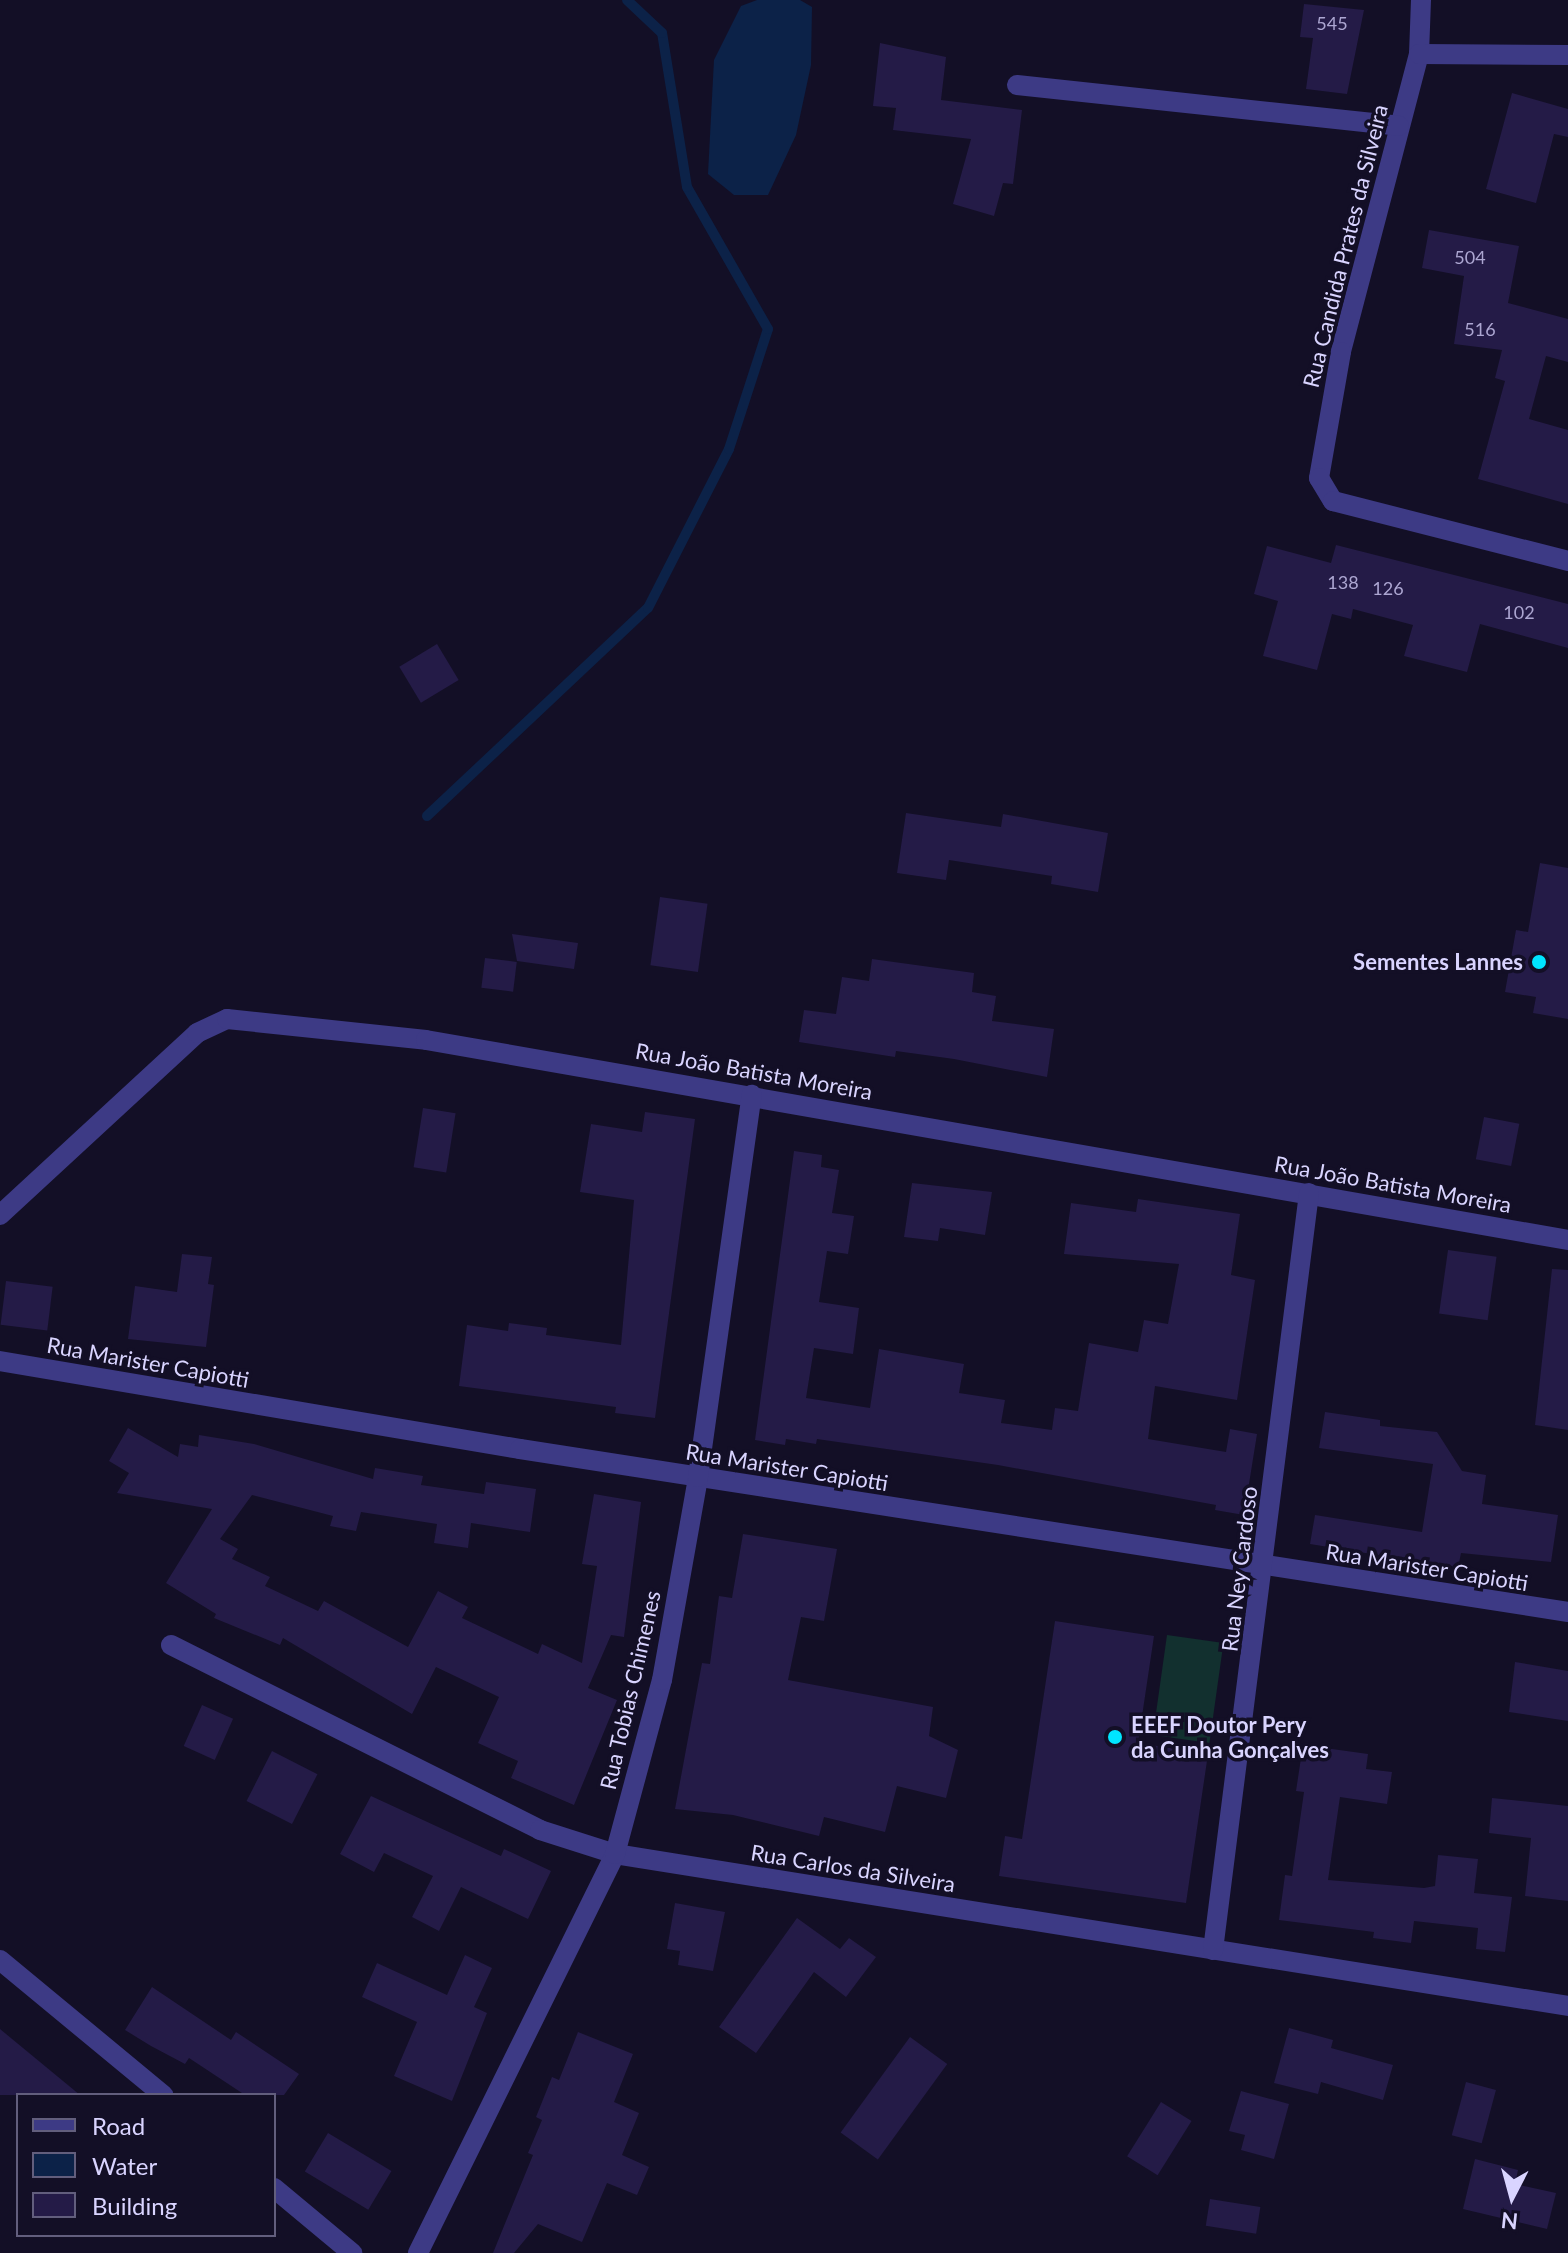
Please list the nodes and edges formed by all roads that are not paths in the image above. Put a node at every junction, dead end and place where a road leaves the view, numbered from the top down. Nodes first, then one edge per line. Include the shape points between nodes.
1 (1421, 0) edge
2 (1419, 54) junction
3 (1568, 55) edge
4 (1017, 85) dead end
5 (1399, 126) junction
6 (1568, 561) edge
7 (752, 1095) junction
8 (1309, 1193) junction
9 (0, 1215) edge
10 (1568, 1240) edge
11 (0, 1361) edge
12 (698, 1477) junction
13 (1264, 1566) junction
14 (1568, 1612) edge
15 (171, 1645) dead end
16 (615, 1854) junction
17 (1213, 1950) junction
18 (0, 1960) edge
19 (1568, 2006) edge
20 (161, 2093) edge
21 (276, 2190) edge
22 (352, 2253) edge
23 (418, 2253) edge

1 - 2 street, Rua Candida Prates da Silveira
2 - 3 street
2 - 5 street, Rua Candida Prates da Silveira
4 - 5 street
5 - 6 street, Rua Candida Prates da Silveira via 1321,450 1319,478 1333,501
7 - 8 street, Rua João Batista Moreira
7 - 9 street, Rua João Batista Moreira via 426,1040 227,1019 197,1033
7 - 12 street, Rua Tobias Chimenes
8 - 10 street, Rua João Batista Moreira
8 - 13 street, Rua Ney Cardoso
11 - 12 street, Rua Marister Capiotti
12 - 13 street, Rua Marister Capiotti
12 - 16 street, Rua Tobias Chimenes via 662,1680
13 - 14 street, Rua Marister Capiotti
13 - 17 street, Rua Ney Cardoso
15 - 16 street, Rua Carlos da Silveira via 540,1830
16 - 17 street, Rua Carlos da Silveira
16 - 23 street, Rua Tobias Chimenes
17 - 19 street, Rua Carlos da Silveira
18 - 20 street
21 - 22 street

